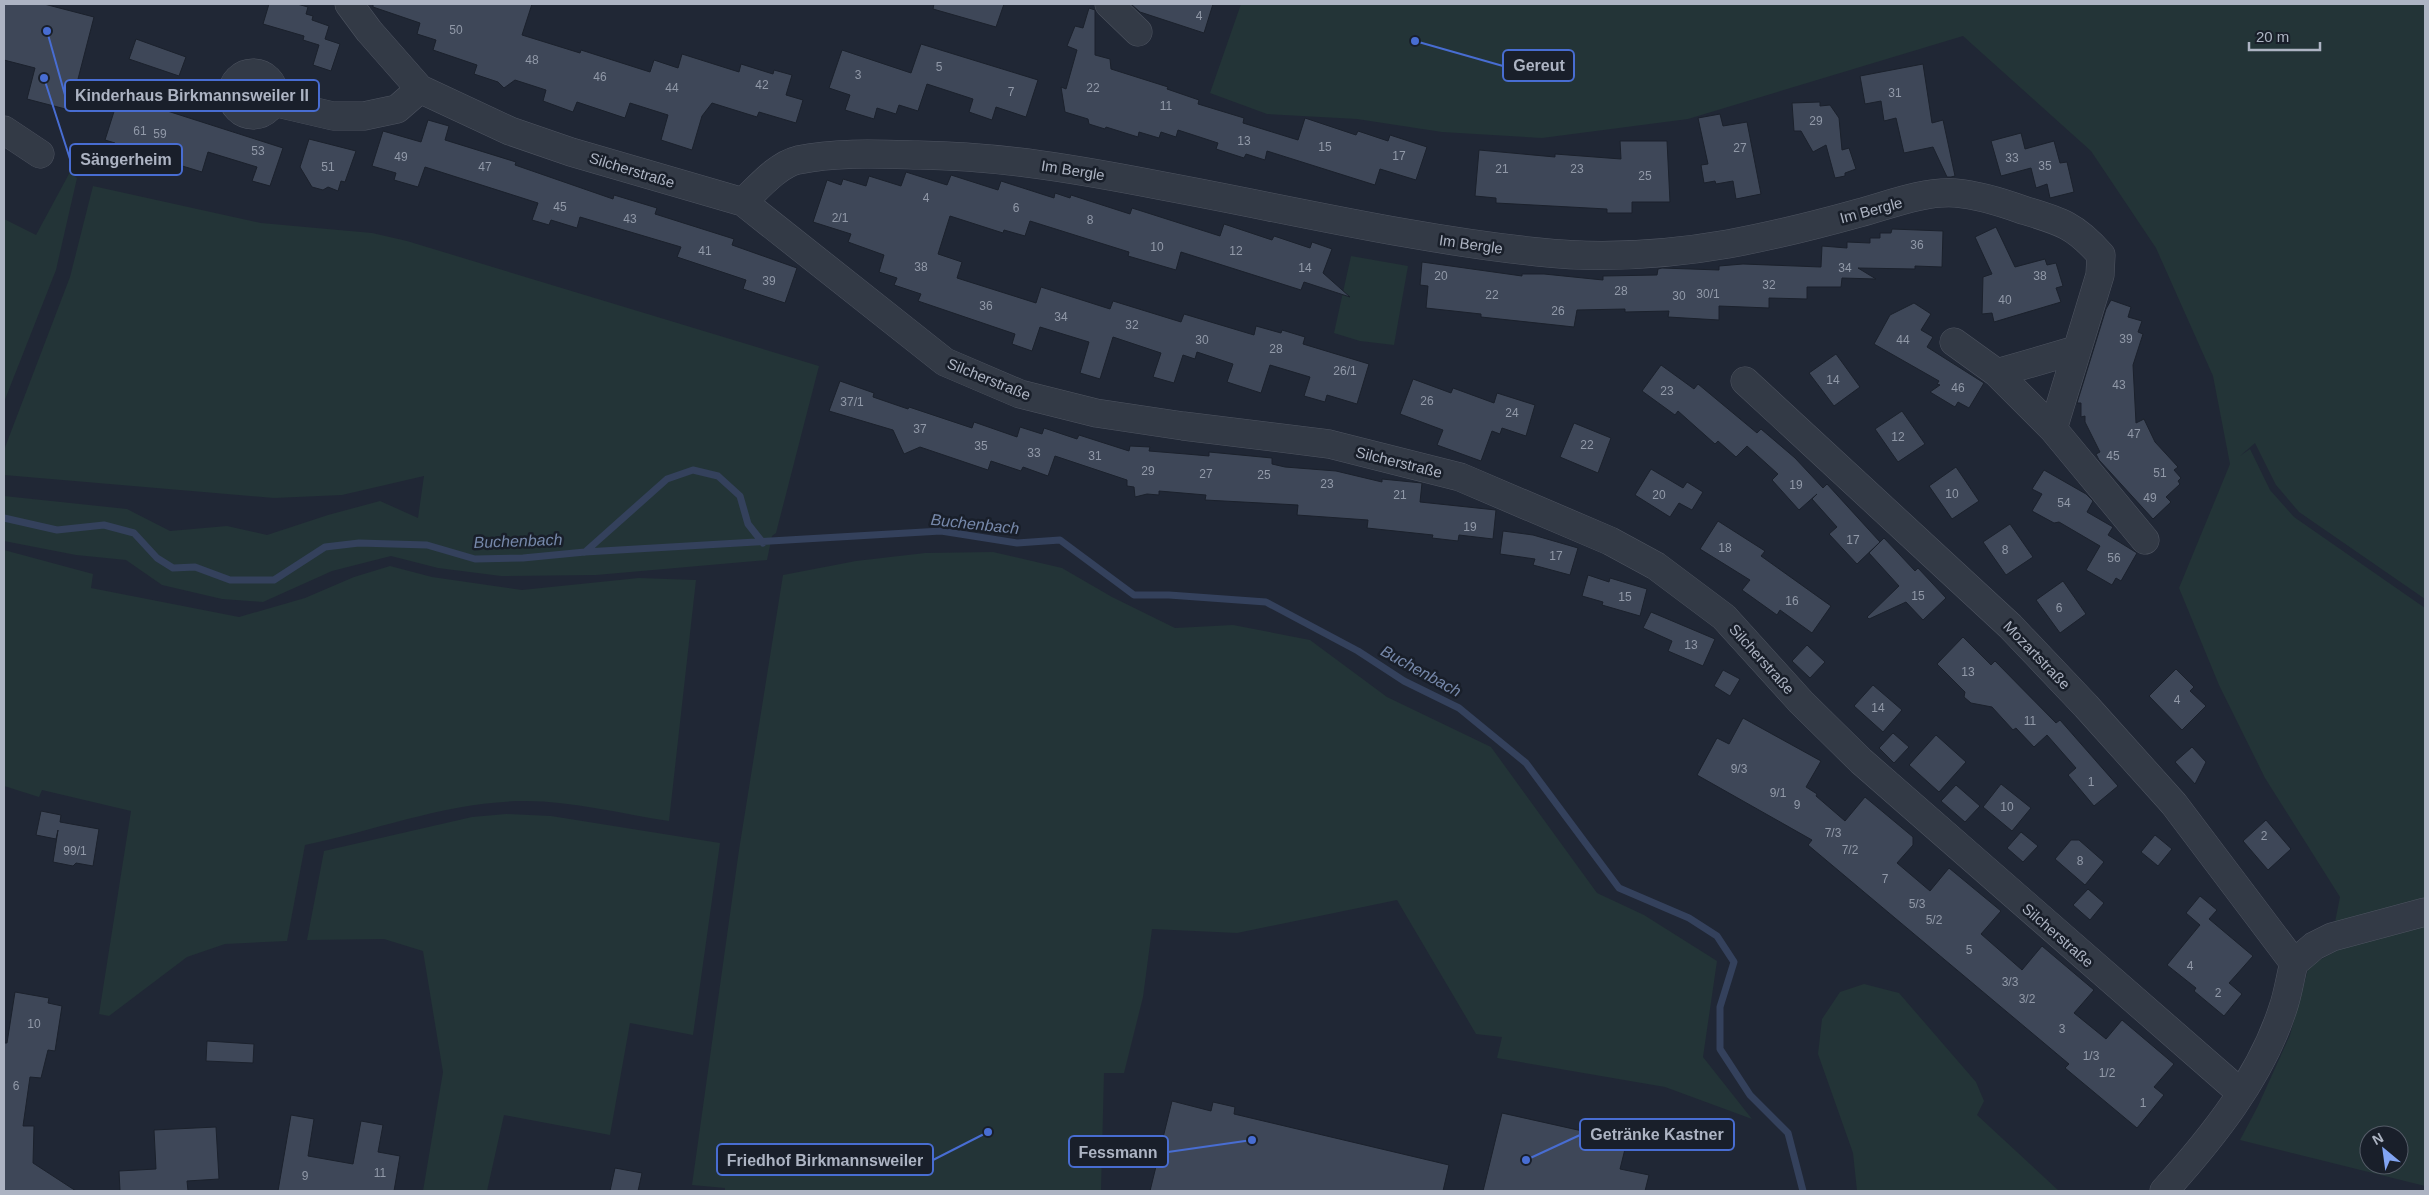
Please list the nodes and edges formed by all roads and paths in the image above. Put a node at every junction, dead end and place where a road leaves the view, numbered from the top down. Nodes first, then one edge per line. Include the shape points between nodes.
1 (349, 4) edge
2 (1109, 4) edge
3 (1138, 32) dead end
4 (420, 89) junction
5 (273, 102) dead end
6 (4, 130) edge
7 (40, 154) dead end
8 (743, 202) junction
9 (1954, 342) dead end
10 (2076, 350) junction
11 (1997, 373) junction
12 (1745, 381) dead end
13 (2053, 429) junction
14 (2145, 540) dead end
15 (2425, 912) edge
16 (2294, 963) junction
17 (2241, 1093) junction
18 (2164, 1191) edge

1 - 4 street, Silcherstraße
2 - 3 street
4 - 5 street via 397,109 364,116 333,116
4 - 8 street, Silcherstraße via 510,131
6 - 7 street
8 - 10 street, Im Bergle via 766,179 794,161 855,154 945,155 1069,168 1438,239 1540,253 1606,257 1728,244 1915,198 1952,193 1986,198 2063,222 2086,238 2100,255 2100,275
8 - 17 street, Silcherstraße via 945,362 1020,394 1096,413 1329,444 1460,477 1610,541 1656,566 1724,617 1860,761
9 - 11 street
10 - 11 street
10 - 13 street, Im Bergle
11 - 13 street
12 - 16 street, Mozartstraße via 2010,626 2086,706 2174,804
13 - 14 street
15 - 16 street via 2332,937 2314,946
16 - 17 street via 2283,1009
17 - 18 street via 2196,1156

